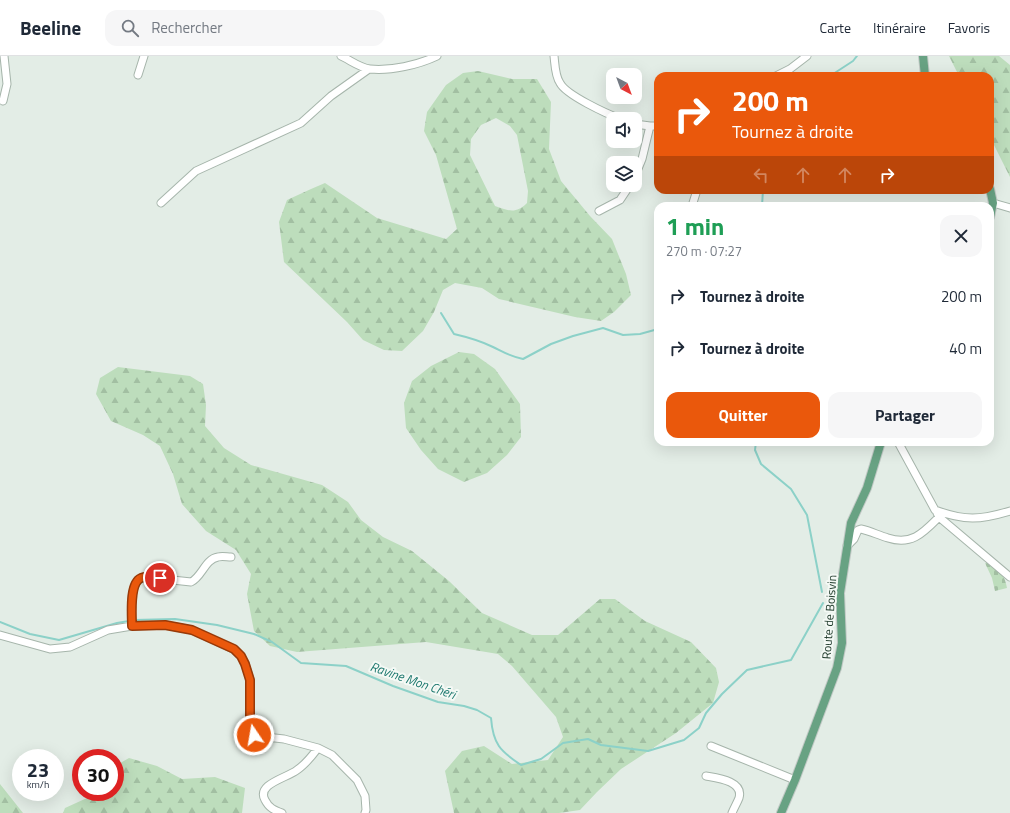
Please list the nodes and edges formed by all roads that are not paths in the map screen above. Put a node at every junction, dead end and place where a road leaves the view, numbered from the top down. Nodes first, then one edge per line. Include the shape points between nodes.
1 (4, 56) edge
2 (144, 56) edge
3 (341, 56) edge
4 (437, 56) edge
5 (554, 56) edge
6 (807, 56) edge
7 (923, 56) edge
8 (369, 69) junction
9 (784, 72) edge
10 (925, 72) edge
11 (138, 75) dead end
12 (3, 101) dead end
13 (606, 112) edge
14 (642, 125) edge
15 (650, 126) junction
16 (654, 126) edge
17 (642, 159) edge
18 (625, 192) edge
19 (161, 203) dead end
20 (994, 203) edge
21 (1010, 208) edge
22 (599, 211) dead end
23 (880, 446) edge
24 (900, 446) edge
25 (935, 510) junction
26 (1010, 511) edge
27 (939, 517) junction
28 (847, 546) junction
29 (232, 557) dead end
30 (1010, 577) edge
31 (132, 626) junction
32 (0, 635) edge
33 (711, 746) dead end
34 (318, 748) junction
35 (706, 776) dead end
36 (795, 780) junction
37 (282, 813) edge
38 (365, 813) edge
39 (732, 813) edge
40 (781, 813) edge

1 - 12 street via 7,84
2 - 11 street
3 - 8 street
4 - 8 street via 413,65
5 - 13 street via 561,85 588,104
6 - 9 street
7 - 10 main road
8 - 19 street via 331,96 300,123 196,171
14 - 15 street
15 - 16 street
15 - 17 street
18 - 22 street via 620,200
20 - 21 street
23 - 28 main road, Route de Boisvin via 867,488 851,523
24 - 25 street
25 - 26 street via 959,518 978,519
25 - 27 street
27 - 28 street via 920,535 913,538 896,540 861,528
27 - 30 street
28 - 36 main road, Route de Boisvin via 840,593 840,656
29 - 31 street via 214,558 191,582 145,577 138,579 132,593
31 - 32 street via 108,630 70,647 50,649
31 - 34 street via 165,625 192,630 234,649 241,656 250,680 250,731 257,736 284,739
33 - 36 street
34 - 37 street via 297,771 264,790 266,802 272,809
34 - 38 street via 332,755 357,780 365,796
35 - 39 street via 734,784 739,797
36 - 40 main road, Route de Boisvin

